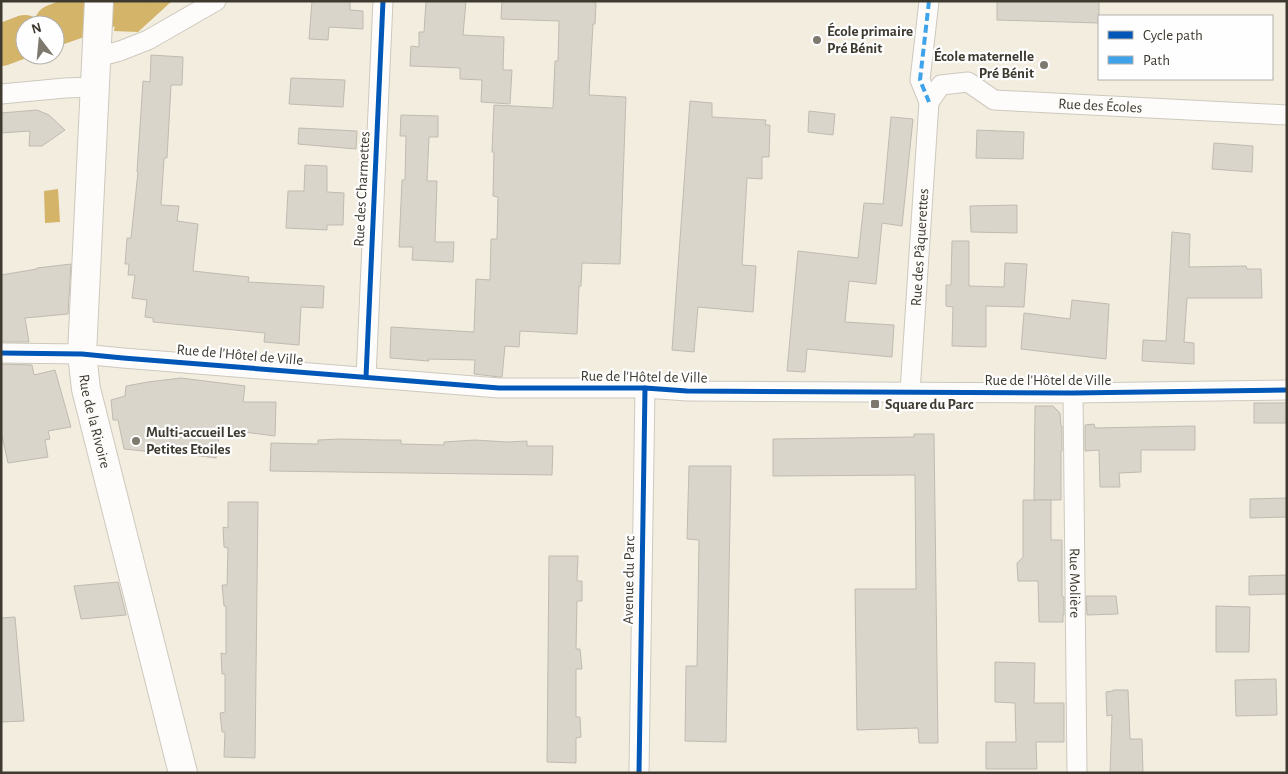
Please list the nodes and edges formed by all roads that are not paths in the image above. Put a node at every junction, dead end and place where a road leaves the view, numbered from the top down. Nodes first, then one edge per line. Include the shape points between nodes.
1 (99, 1) edge
2 (216, 1) edge
3 (383, 1) edge
4 (929, 1) edge
5 (97, 51) junction
6 (94, 88) junction
7 (1, 94) edge
8 (929, 102) junction
9 (1287, 115) edge
10 (1, 353) edge
11 (82, 354) junction
12 (366, 378) junction
13 (645, 388) junction
14 (1287, 390) edge
15 (910, 392) junction
16 (1073, 393) junction
17 (183, 773) edge
18 (639, 773) edge
19 (1078, 773) edge

1 - 5 street, Rue de la Rivoire
2 - 5 street via 148,40 120,51
3 - 12 street, Rue des Charmettes
4 - 8 street via 920,80
5 - 6 street, Rue de la Rivoire
6 - 7 street
6 - 11 street, Rue de la Rivoire
8 - 9 street, Rue des Écoles via 941,85 968,82 994,100
8 - 15 street, Rue des Pâquerettes
10 - 11 street, Rue de l'Hôtel de Ville
11 - 12 street, Rue de l'Hôtel de Ville
11 - 17 street, Rue de la Rivoire via 86,389
12 - 13 street, Rue de l'Hôtel de Ville via 499,388
13 - 15 street, Rue de l'Hôtel de Ville
13 - 18 street, Avenue du Parc
14 - 16 street, Rue de l'Hôtel de Ville
15 - 16 street, Rue de l'Hôtel de Ville
16 - 19 street, Rue Molière

